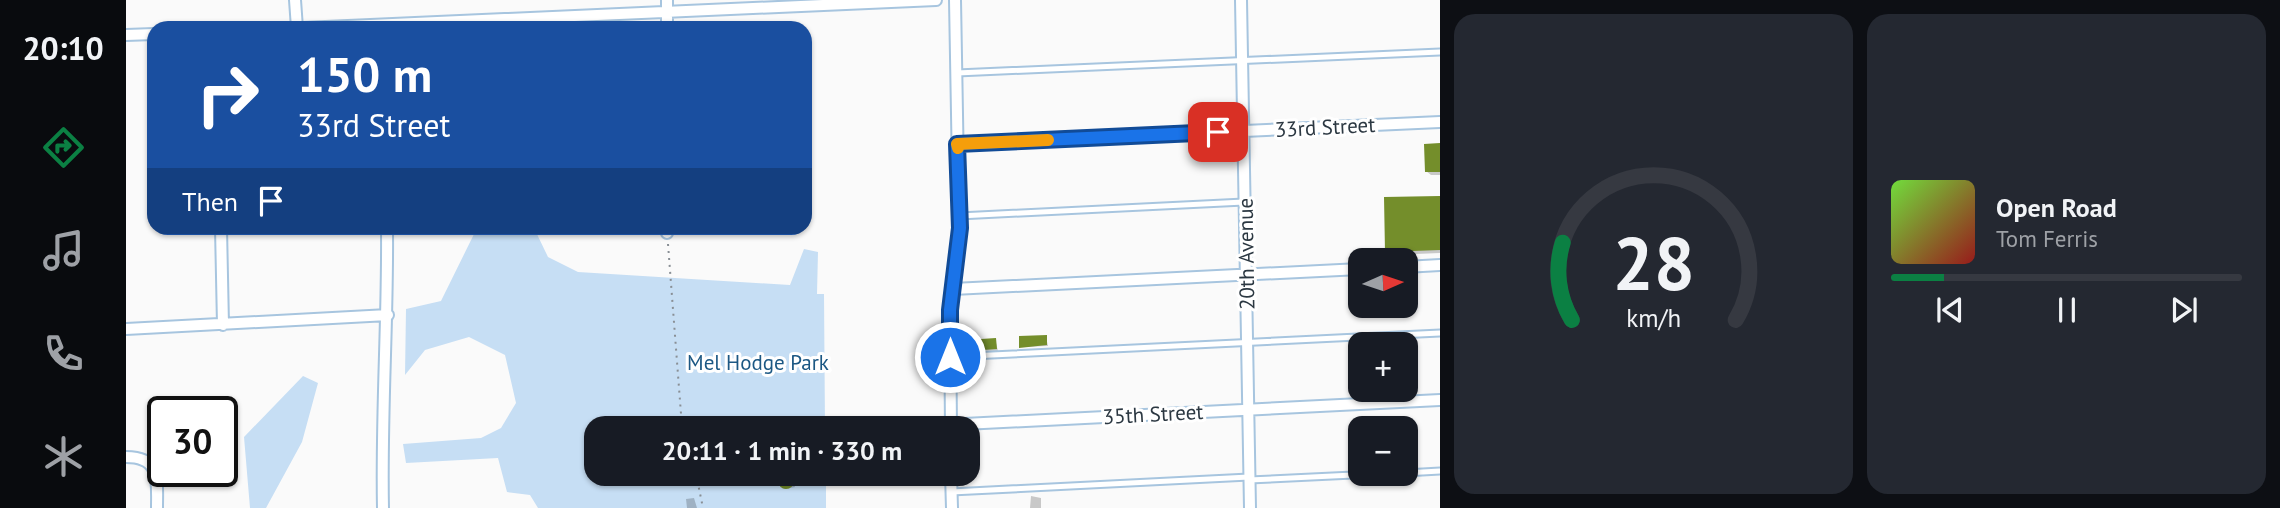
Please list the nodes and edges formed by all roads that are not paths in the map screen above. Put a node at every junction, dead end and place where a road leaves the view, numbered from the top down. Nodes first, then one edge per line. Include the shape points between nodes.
1 (295, 0) edge
2 (936, 0) edge
3 (955, 0) edge
4 (1241, 0) edge
5 (667, 6) edge
6 (296, 21) edge
7 (454, 21) edge
8 (147, 34) edge
9 (126, 35) edge
10 (1440, 52) edge
11 (1243, 61) junction
12 (956, 73) junction
13 (1440, 122) edge
14 (1244, 131) junction
15 (957, 144) junction
16 (1244, 202) junction
17 (959, 216) junction
18 (221, 235) edge
19 (387, 235) edge
20 (1440, 265) edge
21 (1418, 266) edge
22 (1348, 270) edge
23 (1246, 274) junction
24 (953, 289) junction
25 (388, 315) junction
26 (223, 325) junction
27 (126, 329) edge
28 (1440, 332) edge
29 (1248, 343) junction
30 (950, 357) junction
31 (1440, 400) edge
32 (1249, 409) junction
33 (951, 416) edge
34 (980, 424) edge
35 (126, 457) edge
36 (1440, 471) edge
37 (1418, 472) edge
38 (1348, 475) edge
39 (1249, 479) junction
40 (951, 486) edge
41 (951, 492) junction
42 (157, 508) edge
43 (383, 508) edge
44 (952, 508) edge
45 (1250, 508) edge

1 - 6 street
2 - 5 street
3 - 12 street
4 - 11 street, 20th Avenue
5 - 7 street
8 - 9 street
10 - 11 lane
11 - 12 lane
11 - 14 street, 20th Avenue
12 - 15 street
13 - 14 street, 33rd Street
14 - 15 street, 33rd Street
14 - 16 street, 20th Avenue
15 - 17 street
16 - 17 lane
16 - 23 street, 20th Avenue
17 - 24 street
18 - 26 street
19 - 25 street
20 - 21 street
22 - 23 street
23 - 24 street
23 - 29 street, 20th Avenue
24 - 30 street
25 - 26 street
25 - 43 street via 381,415
26 - 27 street
28 - 29 lane
29 - 30 lane
29 - 32 street, 20th Avenue
30 - 33 street
31 - 32 street, 35th Street
32 - 34 street, 35th Street
32 - 39 street, 20th Avenue
35 - 42 street via 150,463 156,476
36 - 37 lane
38 - 39 lane
39 - 41 lane
39 - 45 street, 20th Avenue
40 - 41 street
41 - 44 street

